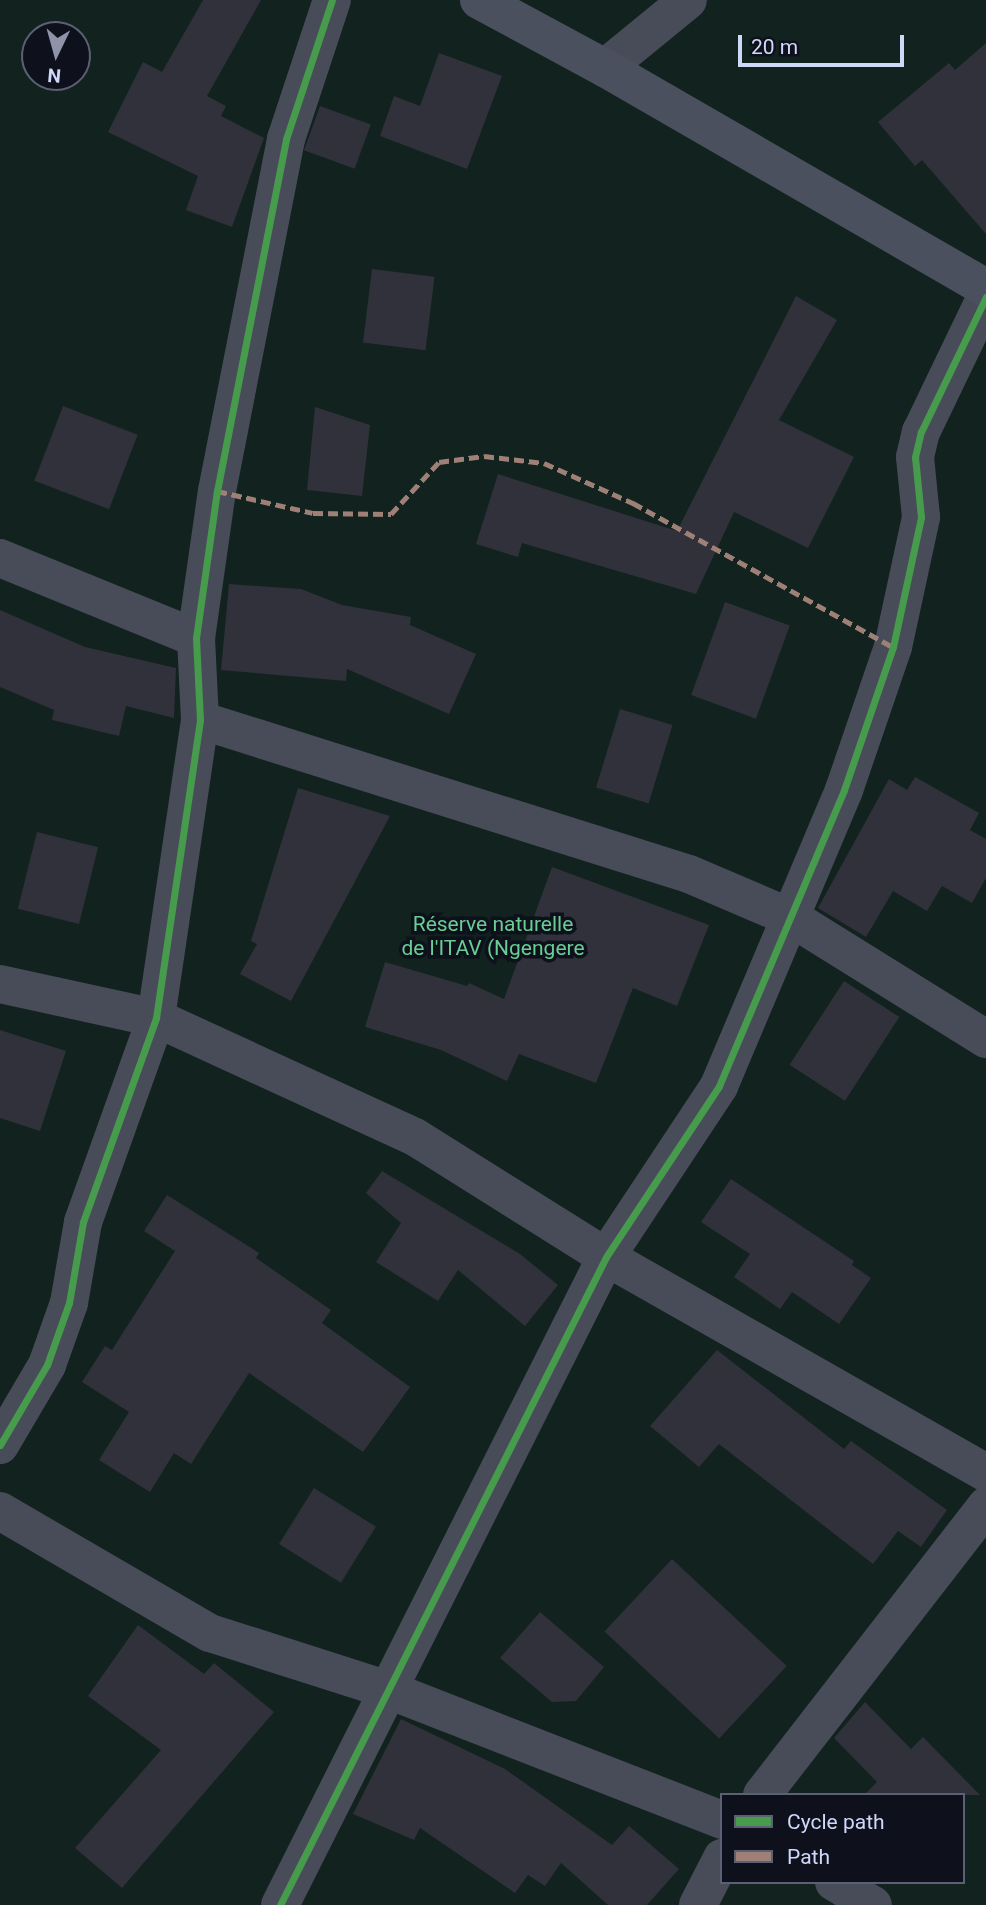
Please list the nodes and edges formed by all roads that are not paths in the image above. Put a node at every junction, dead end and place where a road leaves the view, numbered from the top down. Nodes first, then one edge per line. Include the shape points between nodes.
1 (332, 0) edge
2 (479, 0) edge
3 (688, 0) edge
4 (605, 68) junction
5 (986, 288) edge
6 (986, 297) edge
7 (0, 558) edge
8 (196, 638) junction
9 (200, 720) junction
10 (790, 917) junction
11 (0, 984) edge
12 (156, 1017) junction
13 (986, 1039) edge
14 (606, 1257) junction
15 (0, 1446) edge
16 (986, 1474) edge
17 (986, 1506) edge
18 (0, 1511) edge
19 (386, 1689) junction
20 (764, 1793) edge
21 (720, 1819) edge
22 (720, 1862) edge
23 (837, 1884) edge
24 (280, 1905) edge
25 (698, 1905) edge
26 (873, 1905) edge

1 - 8 street via 286,139 217,491
2 - 4 street
3 - 4 street
4 - 5 street
6 - 10 street via 921,432 915,457 921,517 902,621 844,790
7 - 8 street
8 - 9 street
9 - 10 street via 689,874
9 - 12 street
10 - 13 street
10 - 14 street via 719,1086
11 - 12 street
12 - 14 street via 415,1136
12 - 15 street via 83,1222 69,1304 51,1352
14 - 16 street
14 - 19 street
17 - 20 street
18 - 19 street via 210,1633
19 - 21 street
19 - 24 street
22 - 25 street
23 - 26 street

